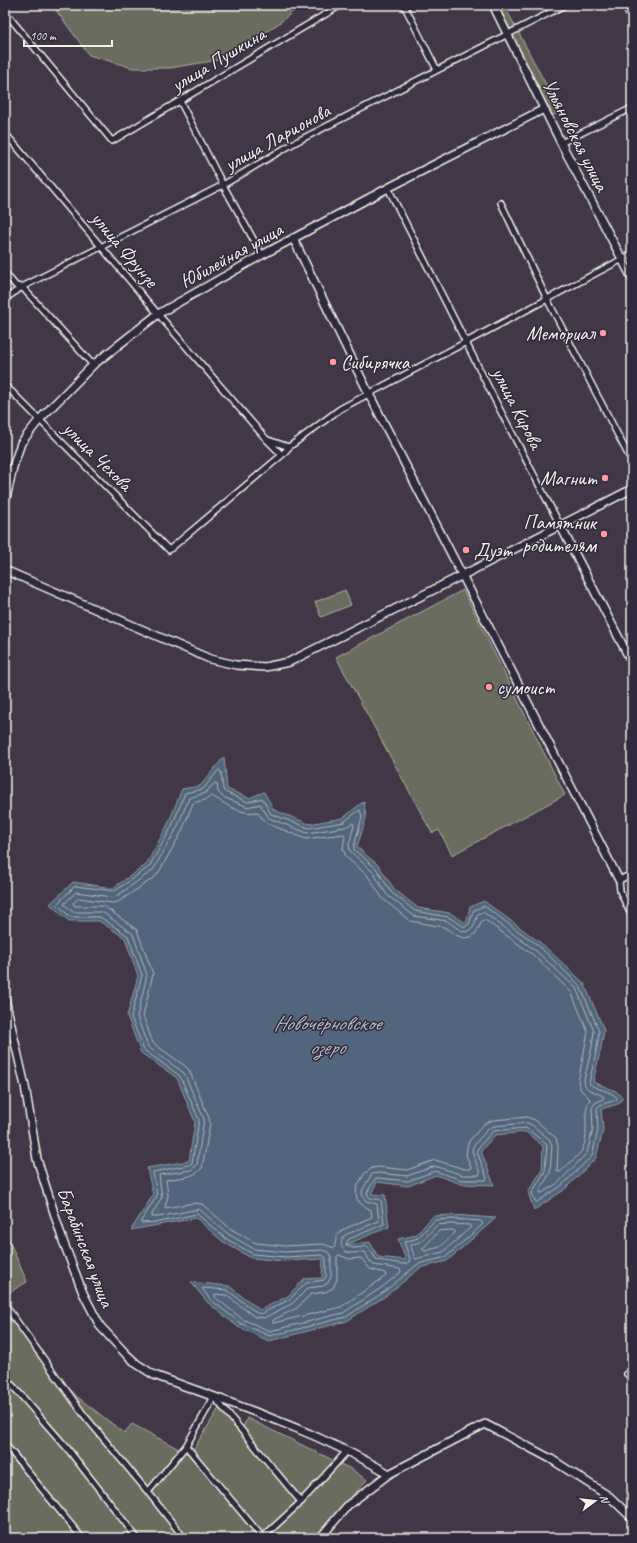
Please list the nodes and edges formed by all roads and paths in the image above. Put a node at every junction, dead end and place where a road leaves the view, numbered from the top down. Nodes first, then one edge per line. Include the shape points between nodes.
1 (341, 5) edge
2 (404, 5) edge
3 (493, 5) edge
4 (565, 5) edge
5 (625, 5) edge
6 (5, 12) edge
7 (632, 18) edge
8 (508, 35) junction
9 (437, 70) junction
10 (180, 101) junction
11 (632, 108) edge
12 (544, 109) junction
13 (5, 133) edge
14 (561, 143) junction
15 (223, 185) junction
16 (388, 188) junction
17 (501, 203) dead end
18 (293, 238) junction
19 (102, 247) junction
20 (632, 254) edge
21 (262, 255) junction
22 (622, 259) junction
23 (5, 272) edge
24 (632, 278) edge
25 (22, 287) junction
26 (5, 299) edge
27 (547, 299) junction
28 (158, 314) junction
29 (466, 342) junction
30 (93, 365) junction
31 (5, 385) edge
32 (369, 394) junction
33 (40, 419) junction
34 (267, 440) junction
35 (289, 447) junction
36 (282, 455) junction
37 (632, 462) edge
38 (632, 488) edge
39 (5, 499) edge
40 (560, 525) junction
41 (5, 570) edge
42 (463, 575) junction
43 (632, 663) edge
44 (632, 874) edge
45 (620, 880) junction
46 (632, 917) edge
47 (5, 999) edge
48 (5, 1305) edge
49 (627, 1374) dead end
50 (5, 1377) edge
51 (632, 1378) edge
52 (214, 1397) junction
53 (5, 1444) edge
54 (186, 1446) junction
55 (347, 1451) junction
56 (389, 1474) junction
57 (148, 1492) junction
58 (301, 1502) junction
59 (632, 1518) edge
60 (82, 1538) edge
61 (137, 1538) edge
62 (184, 1538) edge
63 (262, 1538) edge
64 (320, 1538) edge

1 - 10 street, улица Пушкина
2 - 9 street
3 - 8 street, Ульяновская улица
4 - 8 street, улица Ларионова
5 - 7 street
6 - 10 street, улица Пушкина via 112,141
8 - 9 street, улица Ларионова
8 - 12 street, Ульяновская улица
9 - 15 street, улица Ларионова via 294,143
10 - 15 street
11 - 14 street
12 - 14 street, Ульяновская улица
12 - 16 street, Юбилейная улица
13 - 19 street, улица Фрунзе
14 - 22 street, Ульяновская улица
15 - 19 street, улица Ларионова
15 - 21 street
16 - 18 street, Юбилейная улица
16 - 29 street, улица Кирова
17 - 27 street
18 - 21 street, Юбилейная улица
18 - 32 street
19 - 25 street, улица Ларионова
19 - 28 street, улица Фрунзе
20 - 22 street
21 - 28 street, Юбилейная улица
22 - 24 street, Ульяновская улица
22 - 27 street
23 - 25 street via 16,286
25 - 26 street, улица Ларионова
25 - 30 street
27 - 29 street
27 - 37 street
28 - 30 street, Юбилейная улица
28 - 34 street, улица Фрунзе
29 - 32 street
29 - 40 street, улица Кирова
30 - 33 street, Юбилейная улица
31 - 33 street, улица Чехова
32 - 35 street via 340,410
32 - 42 street
33 - 36 street, улица Чехова via 169,550
33 - 39 street, Юбилейная улица via 21,443
34 - 35 street
34 - 36 street, улица Фрунзе
35 - 36 street
38 - 40 street
40 - 42 street
40 - 43 street, улица Кирова
41 - 42 street via 210,659 236,665 265,667 289,662
42 - 45 street
44 - 45 street
45 - 46 street via 620,892
47 - 52 street, Барабинская улица via 25,1086 37,1159 63,1241 91,1309 100,1326 141,1366 154,1375
48 - 57 street via 84,1415
49 - 51 street
50 - 61 street via 67,1448
52 - 54 street
52 - 55 street, Барабинская улица via 287,1424
52 - 58 street
53 - 60 street
54 - 57 street
54 - 63 street
55 - 56 street, Барабинская улица
55 - 58 street
56 - 59 street via 485,1424 557,1463 610,1497
56 - 64 street via 348,1505
57 - 62 street
58 - 63 street

